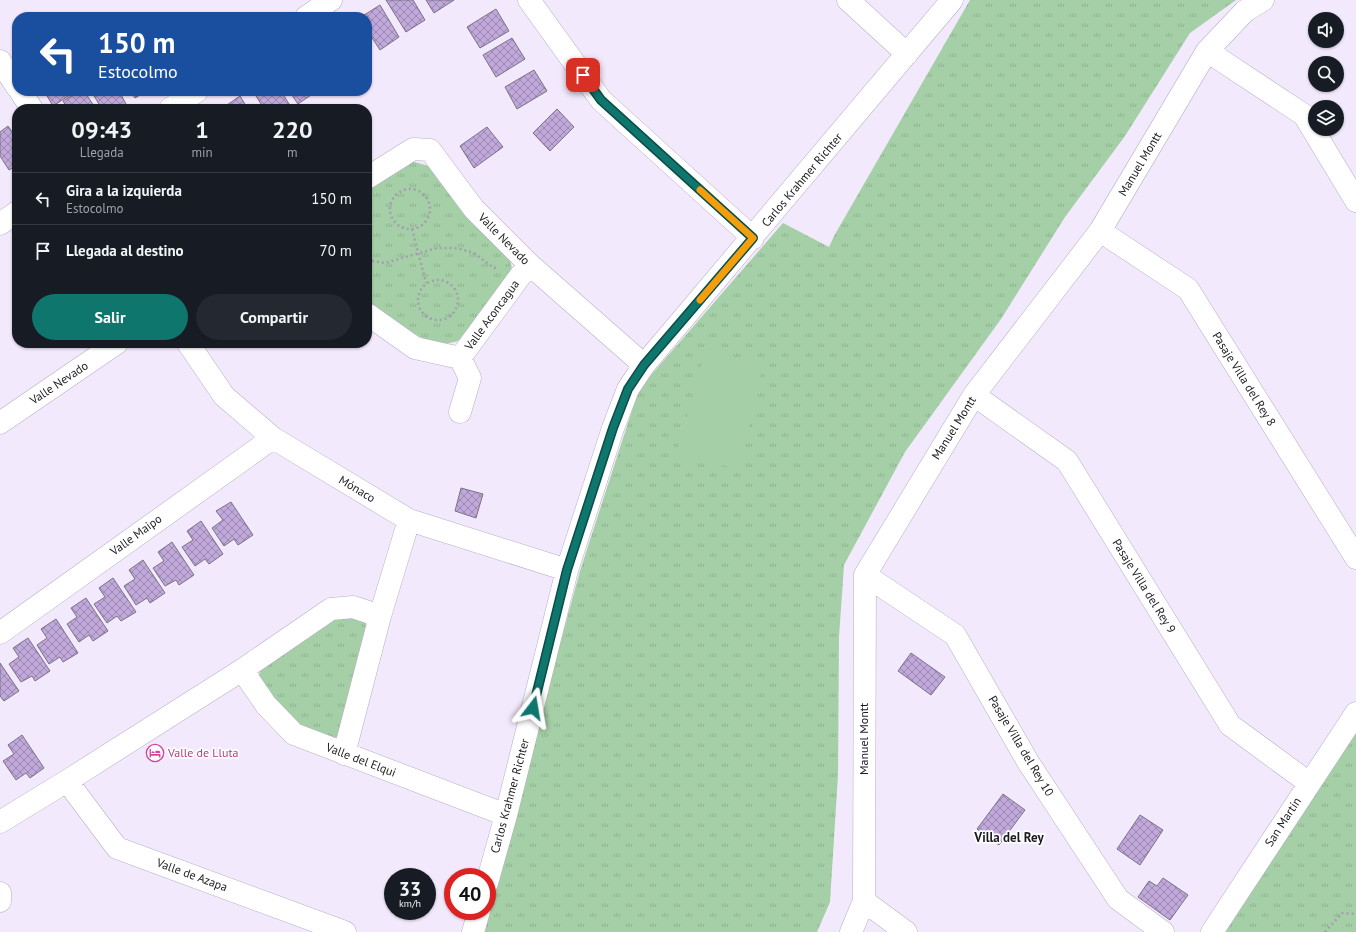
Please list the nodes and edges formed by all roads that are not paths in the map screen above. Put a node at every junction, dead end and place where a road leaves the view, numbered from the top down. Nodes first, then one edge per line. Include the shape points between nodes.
1 (331, 0) edge
2 (529, 0) edge
3 (848, 0) edge
4 (952, 0) edge
5 (1263, 0) edge
6 (313, 12) edge
7 (1207, 51) junction
8 (907, 54) junction
9 (0, 62) edge
10 (12, 80) edge
11 (190, 96) edge
12 (178, 104) edge
13 (372, 175) edge
14 (1356, 201) edge
15 (12, 216) edge
16 (0, 224) edge
17 (1100, 231) junction
18 (753, 238) junction
19 (529, 264) junction
20 (372, 318) edge
21 (110, 348) edge
22 (191, 348) edge
23 (460, 358) junction
24 (644, 365) junction
25 (974, 395) junction
26 (460, 412) dead end
27 (0, 423) edge
28 (273, 438) junction
29 (409, 520) junction
30 (1356, 558) edge
31 (567, 570) junction
32 (865, 575) junction
33 (380, 616) junction
34 (0, 633) edge
35 (242, 670) junction
36 (1356, 713) edge
37 (344, 754) junction
38 (67, 781) junction
39 (1309, 783) junction
40 (506, 815) junction
41 (0, 822) edge
42 (491, 868) edge
43 (0, 893) edge
44 (0, 901) edge
45 (864, 901) junction
46 (476, 920) edge
47 (345, 932) edge
48 (473, 932) edge
49 (851, 932) edge
50 (906, 932) edge
51 (1163, 932) edge
52 (1212, 932) edge

1 - 6 street
2 - 18 street via 601,100
3 - 8 street
4 - 8 street, Carlos Krahmer Richter
5 - 7 street, Manuel Montt via 1245,11
7 - 14 street via 1304,115
7 - 17 street, Manuel Montt
8 - 18 street, Carlos Krahmer Richter
9 - 10 street
11 - 12 street
13 - 19 street, Valle Nevado via 413,149 430,150 474,209
15 - 16 street
17 - 25 street, Manuel Montt
17 - 30 street, Pasaje Villa del Rey 8 via 1188,289
18 - 24 street, Carlos Krahmer Richter
19 - 23 street, Valle Aconcagua
19 - 24 street, Valle Nevado
20 - 23 street, Valle Aconcagua via 415,348
21 - 27 street, Valle Nevado
22 - 28 street, Mónaco via 224,396
23 - 26 street via 470,378
24 - 31 street, Carlos Krahmer Richter via 628,389 613,428
25 - 32 street, Manuel Montt
25 - 39 street, Pasaje Villa del Rey 9 via 1066,461 1230,725
28 - 29 street, Mónaco
28 - 34 street, Valle Maipo
29 - 31 street, Mónaco
29 - 33 street
31 - 40 street, Carlos Krahmer Richter
32 - 45 street, Manuel Montt
32 - 51 street, Pasaje Villa del Rey 10 via 955,635 1028,762 1118,899
33 - 35 street via 353,607 331,609
33 - 37 street
35 - 37 street, Valle del Elqui via 266,705 294,734
35 - 38 street
36 - 39 street, San Martín
37 - 40 street, Valle del Elqui
38 - 41 street
38 - 47 street, Valle de Azapa via 117,848
39 - 52 street, San Martín
40 - 42 street, Carlos Krahmer Richter
43 - 44 street
45 - 49 street, Manuel Montt
45 - 50 street
46 - 48 street

